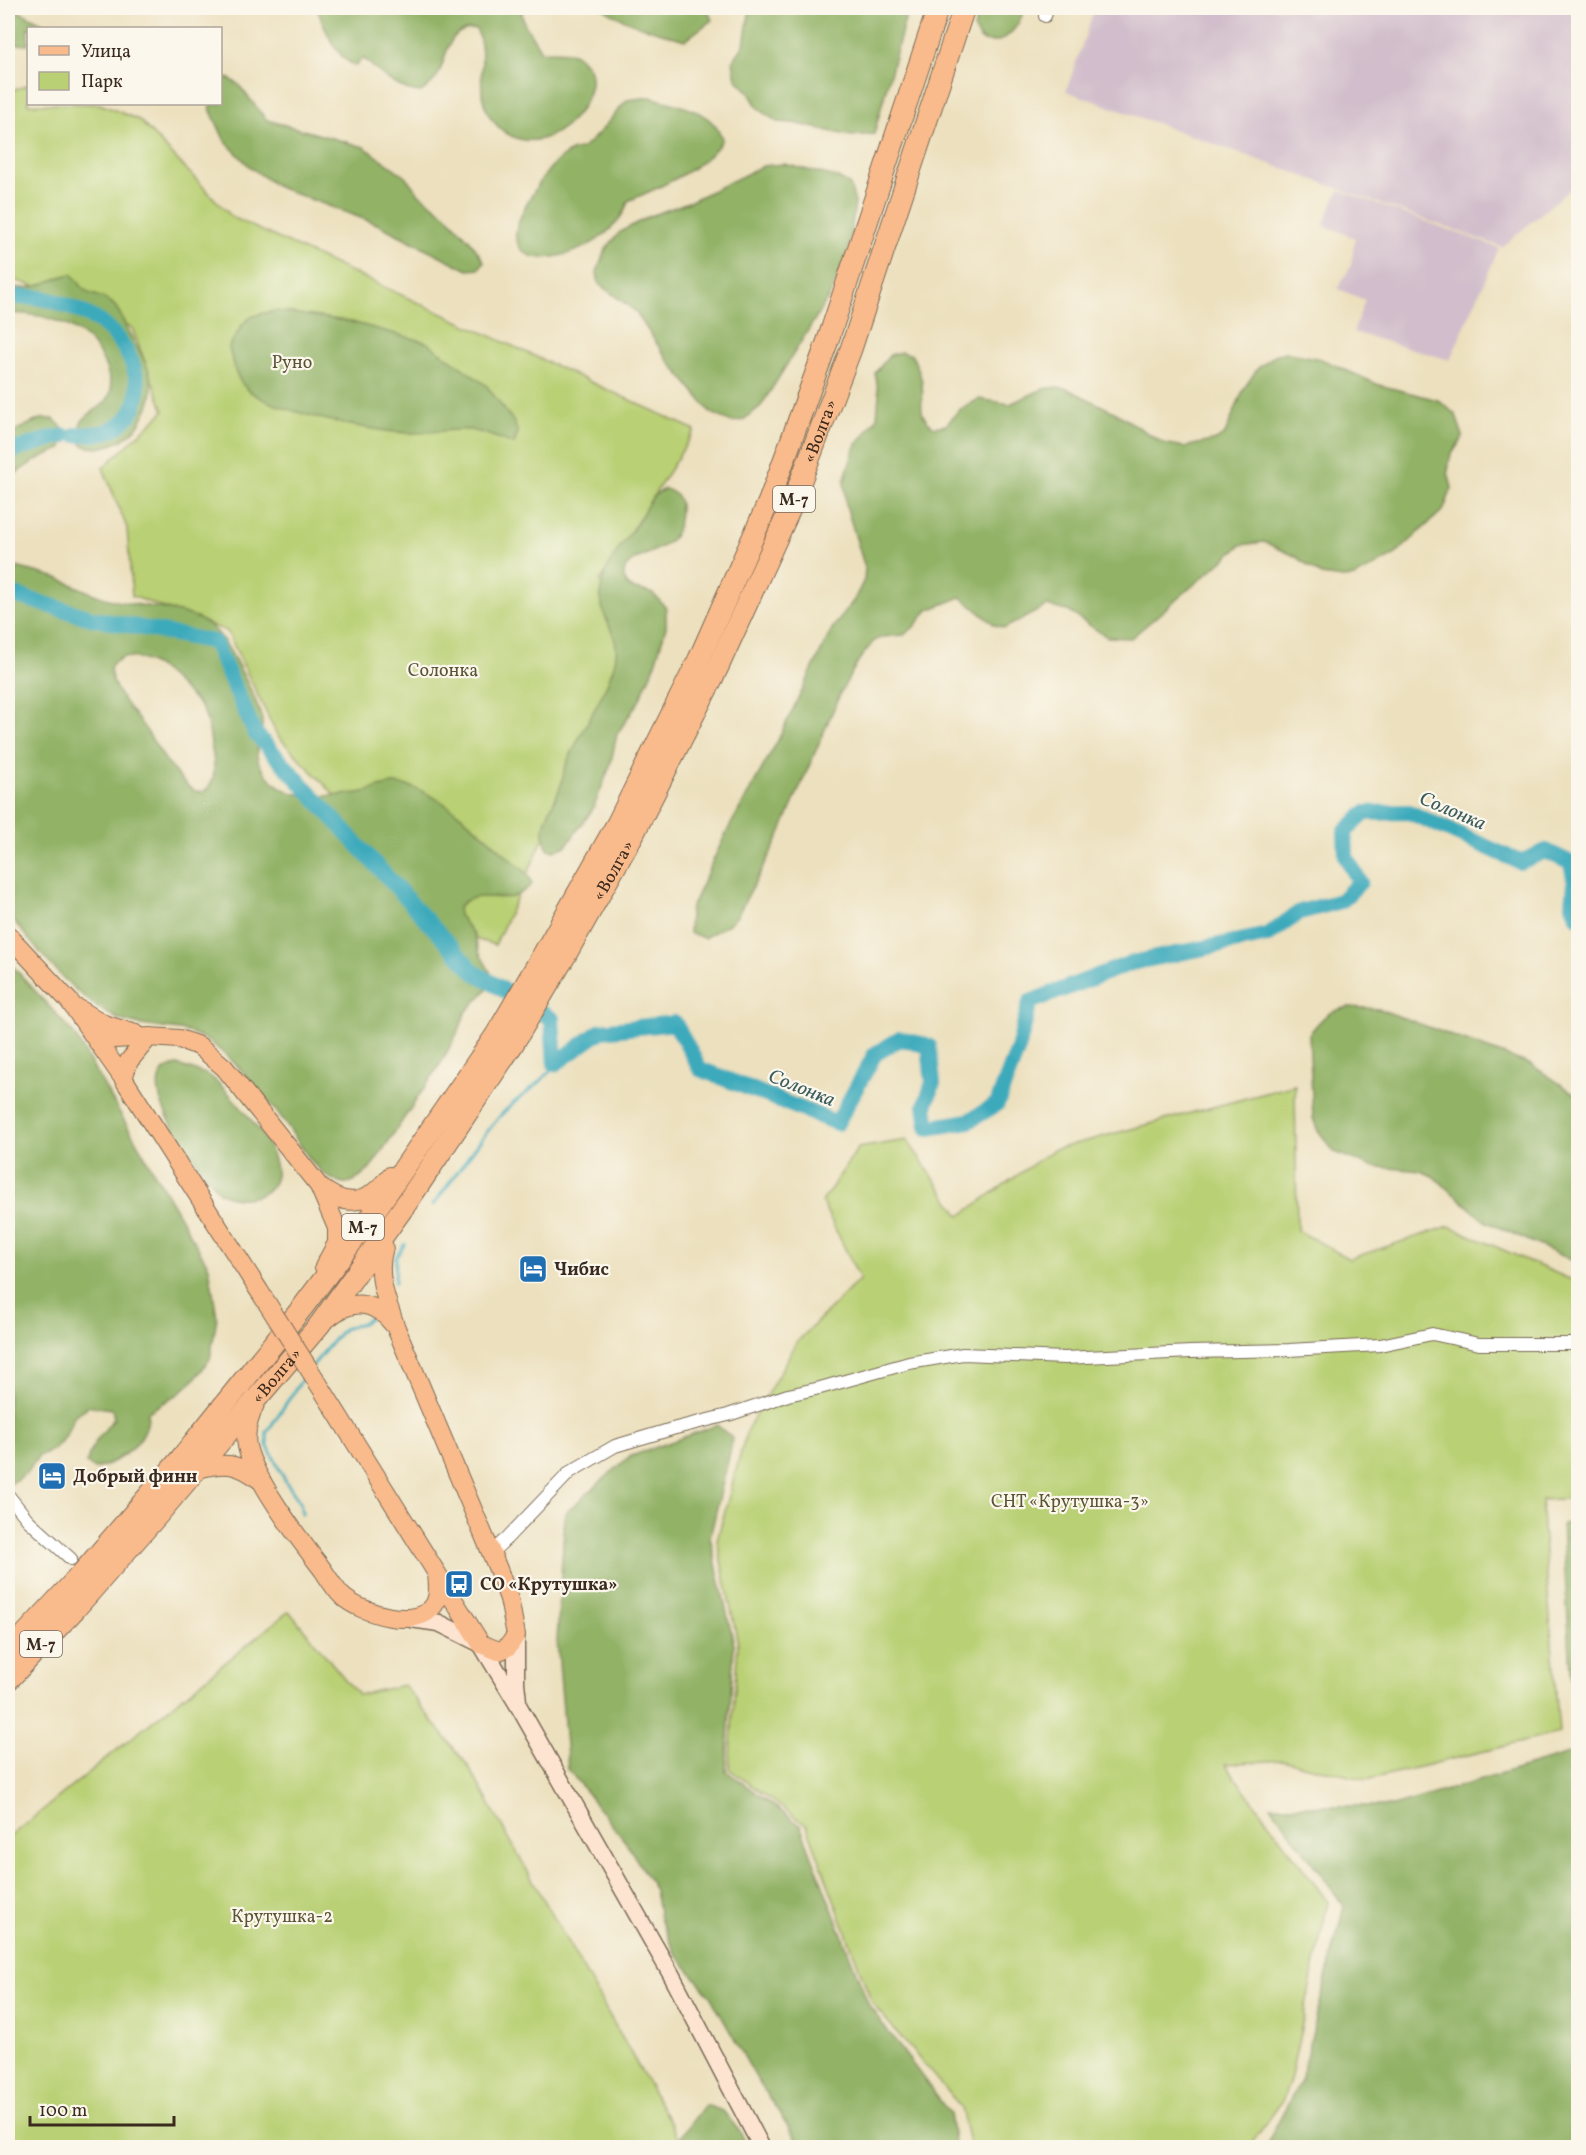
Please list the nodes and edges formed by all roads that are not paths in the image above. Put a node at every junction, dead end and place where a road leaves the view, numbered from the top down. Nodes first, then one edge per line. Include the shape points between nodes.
1 (938, 8) edge
2 (964, 8) edge
3 (8, 935) edge
4 (553, 958) junction
5 (70, 1002) junction
6 (149, 1037) junction
7 (97, 1040) junction
8 (504, 1040) junction
9 (123, 1078) junction
10 (420, 1143) junction
11 (319, 1186) junction
12 (408, 1201) junction
13 (384, 1247) junction
14 (302, 1308) junction
15 (327, 1319) junction
16 (396, 1328) junction
17 (1578, 1344) edge
18 (257, 1399) junction
19 (197, 1469) junction
20 (262, 1481) junction
21 (8, 1495) edge
22 (491, 1553) junction
23 (71, 1559) dead end
24 (437, 1574) junction
25 (411, 1618) junction
26 (516, 1635) junction
27 (481, 1644) junction
28 (8, 1653) edge
29 (8, 1680) edge
30 (519, 1705) junction
31 (762, 2148) edge

1 - 4 highway, «Волга» / М-7 via 828,340 769,501 699,658
2 - 4 highway, «Волга» / М-7 via 851,349 790,509 718,668 634,833
3 - 5 main road
4 - 8 highway, М-7
5 - 6 main road via 104,1024
5 - 7 main road
6 - 7 main road
6 - 9 main road via 129,1061
6 - 11 main road via 190,1042 214,1057
7 - 9 main road
8 - 10 highway, «Волга» / М-7
8 - 12 highway, «Волга» / М-7
9 - 24 main road, bridge
10 - 11 main road via 377,1191 363,1199 336,1199
10 - 14 highway, «Волга» / М-7
11 - 14 main road via 337,1228 337,1243
12 - 13 main road
12 - 15 highway, «Волга» / М-7
13 - 15 main road
13 - 16 main road via 380,1271
14 - 28 highway, «Волга» / М-7 via 178,1462
15 - 16 main road via 349,1305 367,1306 382,1313
15 - 18 highway, «Волга» / М-7
16 - 22 main road
17 - 22 street via 1479,1344 1432,1334 1380,1345 1065,1358 963,1354 909,1363 615,1446 570,1472
18 - 19 highway, «Волга» / М-7
18 - 20 main road via 246,1439
19 - 20 main road via 235,1465
19 - 29 highway, «Волга» / М-7
20 - 25 main road via 343,1596 374,1613
21 - 23 street via 28,1520
22 - 26 main road via 509,1599
24 - 25 main road via 434,1606
24 - 27 main road
25 - 27 street via 439,1623
26 - 27 main road via 500,1651
26 - 30 street
27 - 30 street
30 - 31 street via 672,1976

